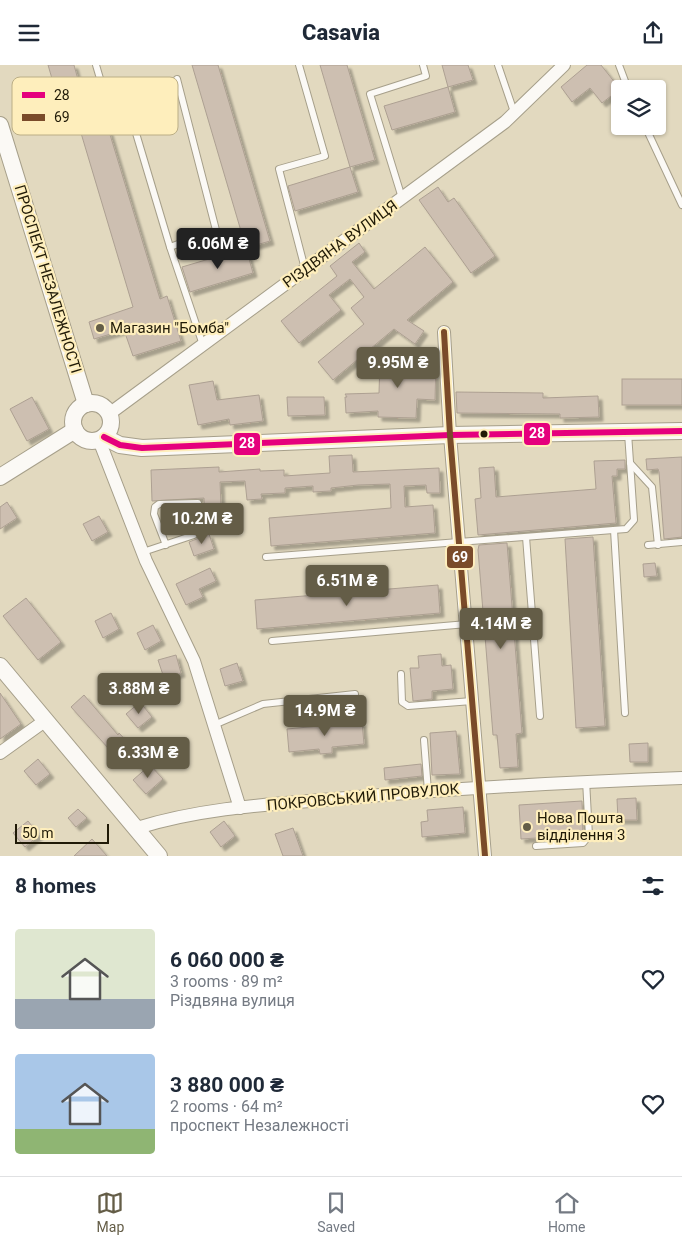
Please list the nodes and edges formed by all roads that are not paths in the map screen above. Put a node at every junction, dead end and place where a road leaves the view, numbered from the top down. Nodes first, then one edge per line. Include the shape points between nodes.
1 (96, 65) edge
2 (299, 65) edge
3 (423, 65) edge
4 (498, 65) edge
5 (564, 65) edge
6 (619, 65) edge
7 (100, 77) edge
8 (625, 80) edge
9 (178, 83) edge
10 (514, 112) junction
11 (0, 125) edge
12 (137, 135) edge
13 (649, 135) edge
14 (5, 158) edge
15 (402, 198) junction
16 (682, 205) edge
17 (170, 247) junction
18 (305, 269) junction
19 (444, 333) dead end
20 (203, 345) junction
21 (86, 405) junction
22 (109, 414) junction
23 (75, 429) junction
24 (682, 431) edge
25 (627, 432) junction
26 (450, 435) junction
27 (101, 438) junction
28 (630, 463) junction
29 (0, 477) edge
30 (614, 530) junction
31 (526, 537) junction
32 (459, 543) junction
33 (682, 543) edge
34 (166, 545) junction
35 (648, 545) dead end
36 (658, 545) junction
37 (143, 552) junction
38 (266, 557) dead end
39 (467, 624) junction
40 (272, 641) dead end
41 (0, 665) edge
42 (401, 674) dead end
43 (356, 694) dead end
44 (473, 701) junction
45 (625, 713) dead end
46 (540, 716) dead end
47 (46, 719) junction
48 (214, 725) junction
49 (424, 740) dead end
50 (0, 753) edge
51 (586, 776) dead end
52 (682, 778) edge
53 (480, 787) junction
54 (428, 791) junction
55 (240, 808) junction
56 (137, 828) junction
57 (536, 846) dead end
58 (159, 856) edge
59 (485, 856) edge

1 - 7 lane
2 - 18 lane via 325,155 278,169
3 - 15 lane via 426,77 370,94
4 - 10 lane
5 - 10 street, РІЗДВЯНА ВУЛИЦЯ
6 - 8 lane
9 - 17 lane via 216,230
10 - 15 street, РІЗДВЯНА ВУЛИЦЯ
11 - 14 street, ПРОСПЕКТ НЕЗАЛЕЖНОСТІ
12 - 17 lane
13 - 16 lane
14 - 21 street, ПРОСПЕКТ НЕЗАЛЕЖНОСТІ
15 - 18 street, РІЗДВЯНА ВУЛИЦЯ
17 - 20 lane
18 - 20 street, РІЗДВЯНА ВУЛИЦЯ
19 - 26 street
20 - 22 street, РІЗДВЯНА ВУЛИЦЯ
21 - 22 street via 97,404
21 - 23 street via 74,417
22 - 27 street via 110,429
23 - 27 street via 88,440
23 - 29 street
24 - 25 street
25 - 26 street
25 - 28 lane
26 - 27 street via 142,448
26 - 32 street
27 - 37 street
28 - 30 lane via 634,520 626,529
28 - 36 lane via 652,487
30 - 31 lane
30 - 45 lane
31 - 32 lane
31 - 46 lane
32 - 38 lane
32 - 39 street
33 - 36 lane
34 - 34 lane via 198,532 201,522 198,503 159,504 154,507
34 - 37 lane
35 - 36 lane
37 - 48 street via 194,661
39 - 40 lane
39 - 44 street
41 - 47 street
42 - 44 lane via 402,702 408,706
43 - 48 lane via 263,704
44 - 53 street
47 - 50 street
47 - 56 street
48 - 55 street
49 - 54 lane
51 - 57 lane via 587,840 583,843
52 - 53 street, ПОКРОВСЬКИЙ ПРОВУЛОК
53 - 54 street, ПОКРОВСЬКИЙ ПРОВУЛОК
53 - 59 street
54 - 55 street, ПОКРОВСЬКИЙ ПРОВУЛОК
55 - 56 street, ПОКРОВСЬКИЙ ПРОВУЛОК
56 - 58 street

